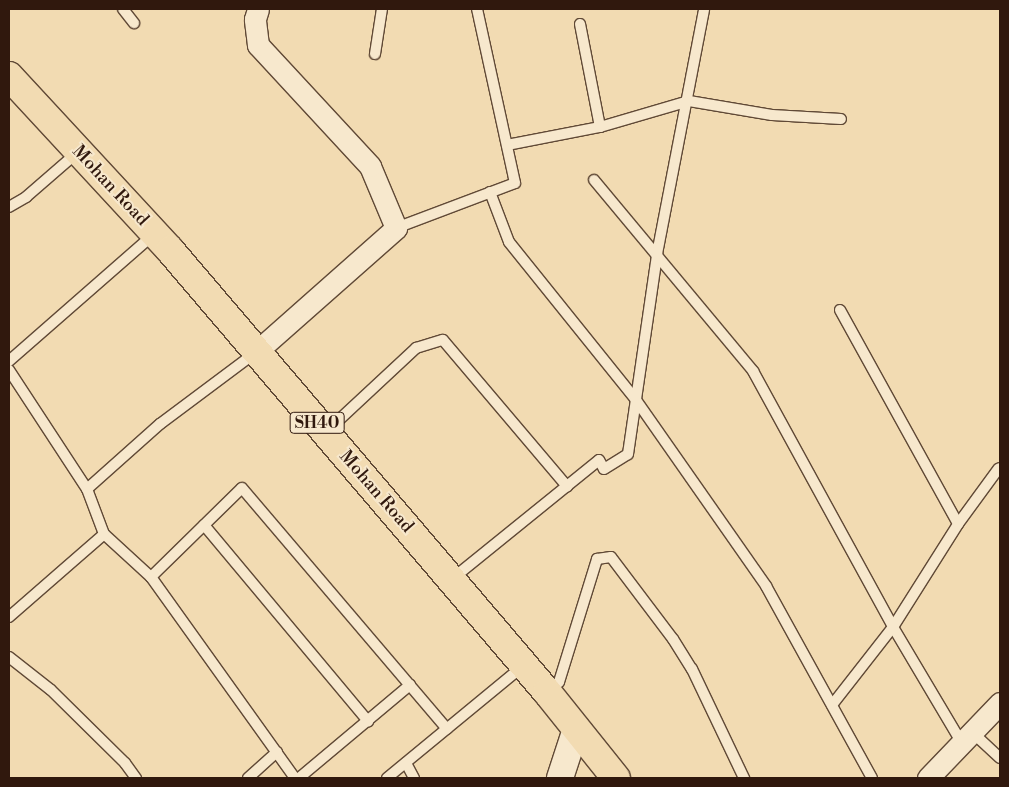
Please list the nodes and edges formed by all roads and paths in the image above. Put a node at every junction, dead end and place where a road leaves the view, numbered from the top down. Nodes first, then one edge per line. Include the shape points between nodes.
1 (123, 9) edge
2 (258, 9) edge
3 (382, 9) edge
4 (477, 9) edge
5 (704, 9) edge
6 (134, 23) dead end
7 (580, 24) dead end
8 (375, 54) dead end
9 (9, 76) edge
10 (688, 101) junction
11 (841, 119) dead end
12 (600, 127) junction
13 (507, 144) junction
14 (78, 151) junction
15 (594, 180) dead end
16 (490, 192) junction
17 (9, 207) edge
18 (396, 228) junction
19 (154, 234) junction
20 (658, 254) junction
21 (840, 310) dead end
22 (256, 352) junction
23 (9, 362) edge
24 (9, 370) edge
25 (636, 400) junction
26 (325, 433) junction
27 (999, 468) edge
28 (566, 486) junction
29 (87, 489) junction
30 (958, 524) junction
31 (204, 525) junction
32 (104, 534) junction
33 (151, 577) junction
34 (451, 580) junction
35 (9, 617) edge
36 (893, 627) junction
37 (9, 657) edge
38 (524, 664) junction
39 (410, 686) junction
40 (547, 692) junction
41 (1000, 703) edge
42 (832, 705) junction
43 (368, 721) junction
44 (576, 728) junction
45 (447, 729) junction
46 (967, 738) junction
47 (277, 752) junction
48 (1000, 758) edge
49 (406, 763) junction
50 (136, 778) edge
51 (248, 778) edge
52 (297, 778) edge
53 (387, 778) edge
54 (414, 778) edge
55 (560, 778) edge
56 (616, 778) edge
57 (744, 778) edge
58 (872, 778) edge
59 (928, 778) edge

1 - 6 lane
2 - 18 street via 254,19 258,45 370,166
3 - 8 lane
4 - 13 lane
5 - 10 lane
7 - 12 lane
9 - 14 main road, Mohan Road / SH40
10 - 11 lane via 772,115
10 - 12 lane
10 - 20 lane
12 - 13 lane
13 - 16 lane via 515,182
14 - 17 lane via 26,197
14 - 19 main road, Mohan Road / SH40
15 - 20 lane
16 - 18 lane
16 - 25 lane via 509,242
18 - 22 street
19 - 22 main road, Mohan Road / SH40
19 - 23 lane
20 - 25 lane
20 - 36 lane via 753,371
21 - 30 lane
22 - 26 main road, Mohan Road / SH40
22 - 29 lane via 160,424
24 - 29 lane
25 - 28 lane via 628,454 604,469 599,460
25 - 42 lane via 766,586
26 - 28 lane via 416,348 444,340
26 - 34 main road, Mohan Road / SH40
27 - 30 lane
28 - 34 lane
29 - 32 lane
30 - 36 lane
31 - 33 lane
31 - 39 lane via 242,488
31 - 43 lane
32 - 33 lane
32 - 35 lane
33 - 47 lane
34 - 38 main road, Mohan Road / SH40
36 - 42 lane
36 - 46 lane
37 - 50 lane via 51,690 125,763
38 - 40 main road, Mohan Road / SH40
38 - 45 lane
39 - 43 lane
39 - 45 lane
40 - 44 main road, Mohan Road / SH40
40 - 57 lane via 559,682 597,559 611,557 692,669
41 - 46 street
42 - 58 lane
43 - 52 lane
44 - 55 street
44 - 56 main road, Mohan Road / SH40
45 - 49 lane
46 - 48 lane
46 - 59 street
47 - 51 lane
47 - 52 lane
49 - 53 lane
49 - 54 lane

